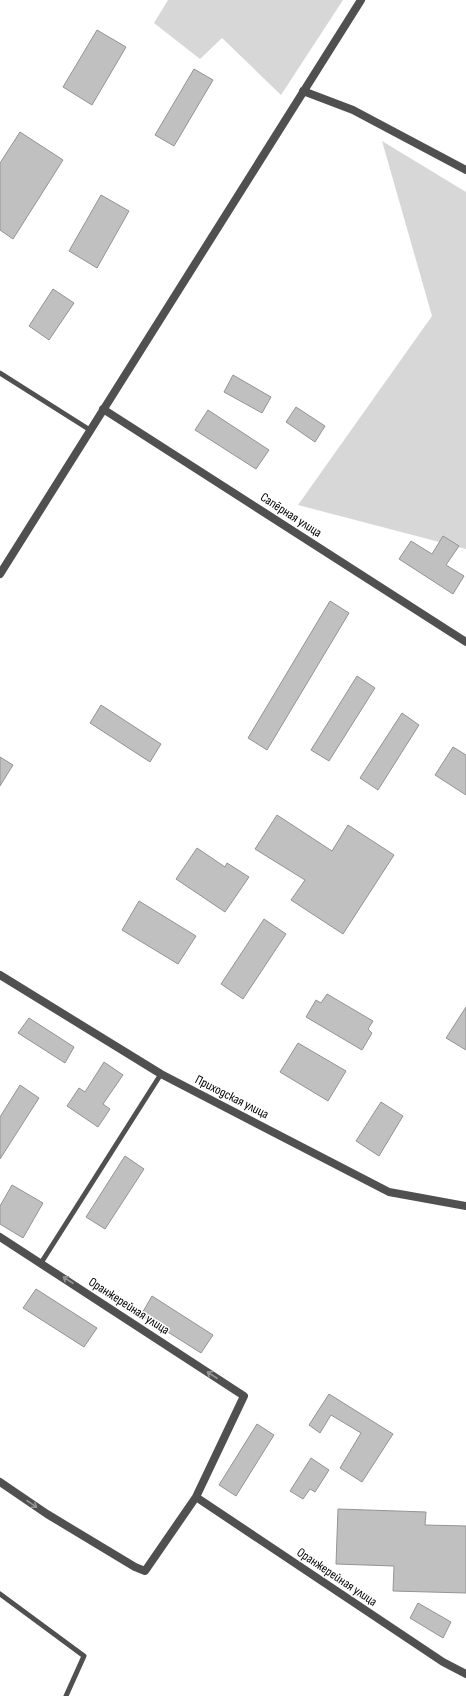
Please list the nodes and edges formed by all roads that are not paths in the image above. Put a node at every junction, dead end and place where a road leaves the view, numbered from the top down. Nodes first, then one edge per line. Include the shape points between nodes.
1 (362, 0) edge
2 (303, 92) junction
3 (466, 170) edge
4 (0, 373) edge
5 (103, 409) junction
6 (90, 430) junction
7 (0, 574) edge
8 (466, 642) edge
9 (0, 975) edge
10 (161, 1074) junction
11 (466, 1206) edge
12 (0, 1237) edge
13 (41, 1263) junction
14 (0, 1482) edge
15 (196, 1497) junction
16 (0, 1594) edge
17 (466, 1674) edge
18 (66, 1696) edge

1 - 2 street
2 - 3 street via 353,110
2 - 5 street
4 - 6 lane
5 - 6 street
5 - 8 street, Сапёрная улица
6 - 7 street
9 - 10 street, Приходская улица
10 - 11 street, Приходская улица via 389,1192
10 - 13 lane
12 - 13 street, Оранжерейная улица
15 -> 13 street, Оранжерейная улица via 244,1396
14 -> 15 street via 47,1514 145,1571
15 - 17 street, Оранжерейная улица via 444,1662
16 - 18 lane via 84,1656

